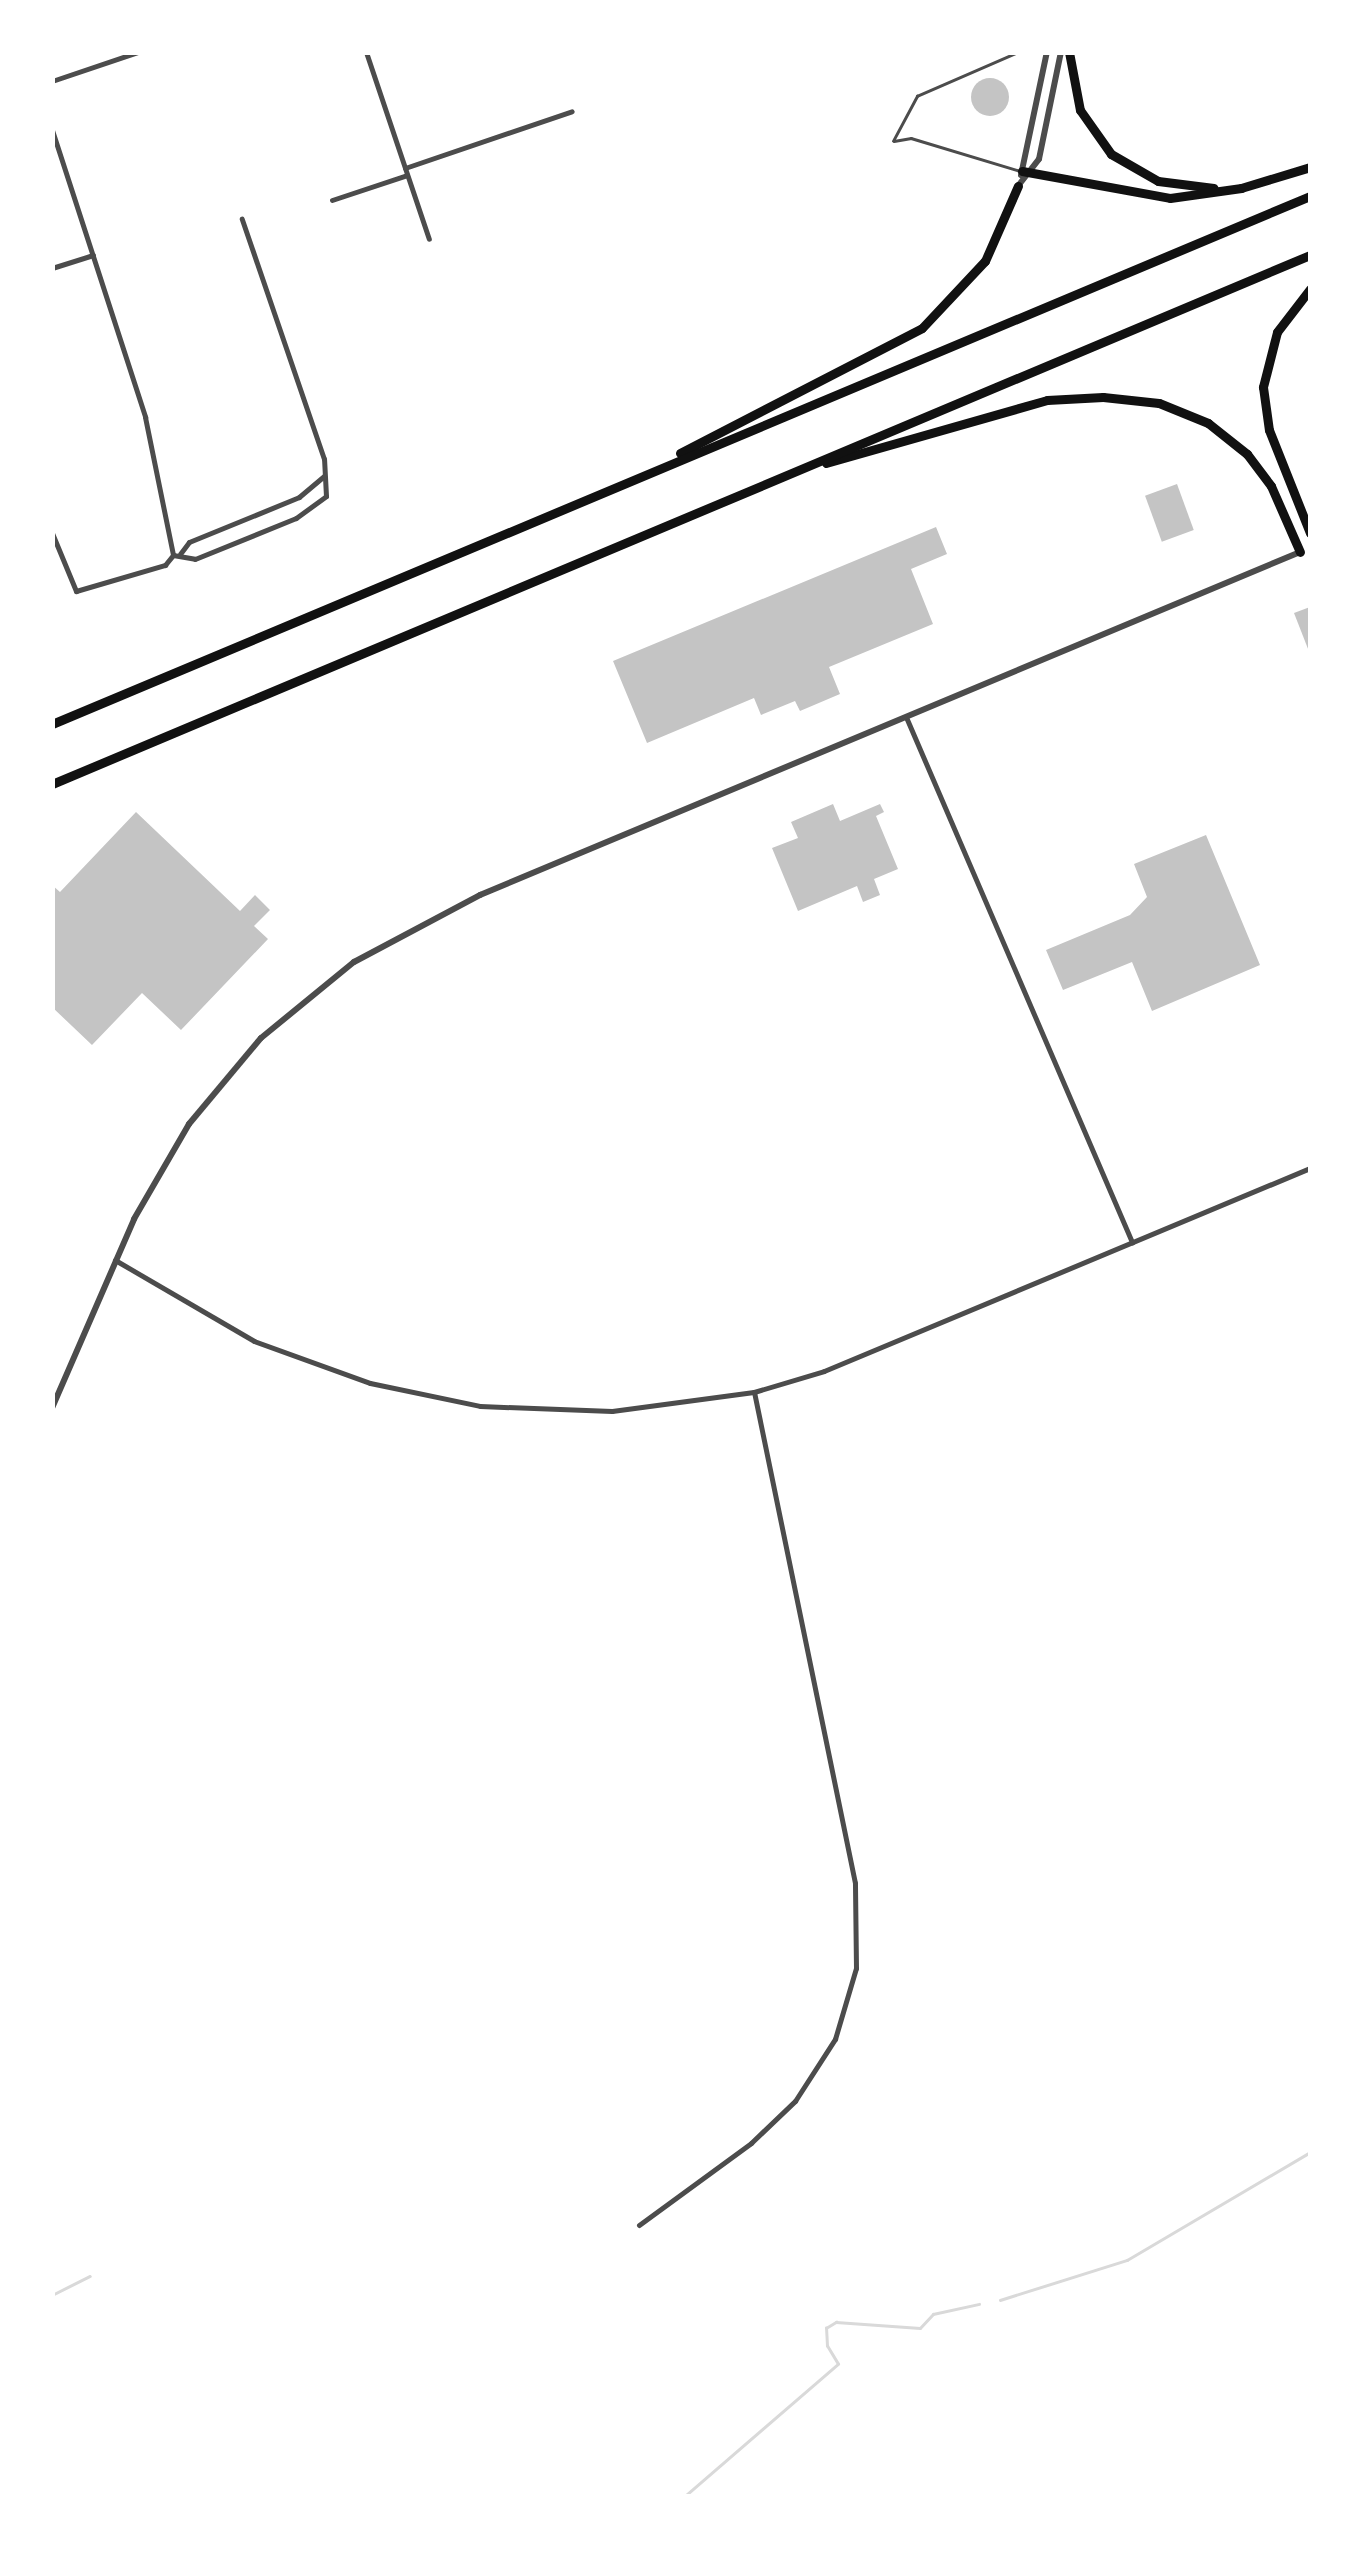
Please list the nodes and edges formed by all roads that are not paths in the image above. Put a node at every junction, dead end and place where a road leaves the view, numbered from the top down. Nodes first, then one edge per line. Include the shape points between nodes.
1 (138, 52) edge
2 (366, 52) edge
3 (1018, 52) edge
4 (1047, 52) edge
5 (1065, 52) edge
6 (52, 81) edge
7 (572, 111) dead end
8 (52, 130) edge
9 (1310, 167) edge
10 (406, 172) junction
11 (1026, 172) junction
12 (1018, 186) joint
13 (1252, 186) junction
14 (1310, 196) edge
15 (332, 200) dead end
16 (242, 220) dead end
17 (429, 239) dead end
18 (1310, 254) edge
19 (93, 255) junction
20 (52, 268) edge
21 (1310, 289) edge
22 (324, 476) junction
23 (780, 476) junction
24 (611, 488) junction
25 (52, 533) edge
26 (1310, 533) edge
27 (1300, 552) joint
28 (176, 555) junction
29 (906, 717) junction
30 (52, 724) edge
31 (52, 784) edge
32 (1310, 1168) edge
33 (1132, 1242) junction
34 (115, 1260) junction
35 (754, 1392) junction
36 (52, 1408) edge
37 (639, 2225) dead end

1 - 6 street
2 - 10 street
3 - 11 lane via 917,96 894,142 911,138
4 - 11 street
5 - 11 street via 1039,159
5 - 13 highway via 1084,118 1123,164 1172,185
7 - 10 street
8 - 19 street
9 - 13 highway
10 - 15 street
10 - 17 street
11 - 12 street
11 - 13 highway via 1170,198
12 - 24 highway via 985,260 915,334
14 - 24 highway
16 - 22 street
18 - 23 highway
19 - 20 street
19 - 28 street via 145,417
21 - 26 highway via 1274,340 1263,398 1270,435
22 - 28 street via 299,497 189,542
22 - 28 street via 326,496 309,512 195,559
23 - 27 highway via 1037,402 1143,400 1193,415 1242,448 1271,486
23 - 31 highway
24 - 30 highway
25 - 28 street via 76,591 157,568
27 - 29 street
29 - 33 street
29 - 34 street via 462,903 362,956 270,1030 210,1096 156,1176
32 - 33 street
33 - 35 street via 866,1356
34 - 35 street via 283,1354 438,1400 585,1412
34 - 36 street
35 - 37 street via 855,1884 856,1968 835,2039 796,2101 751,2143

